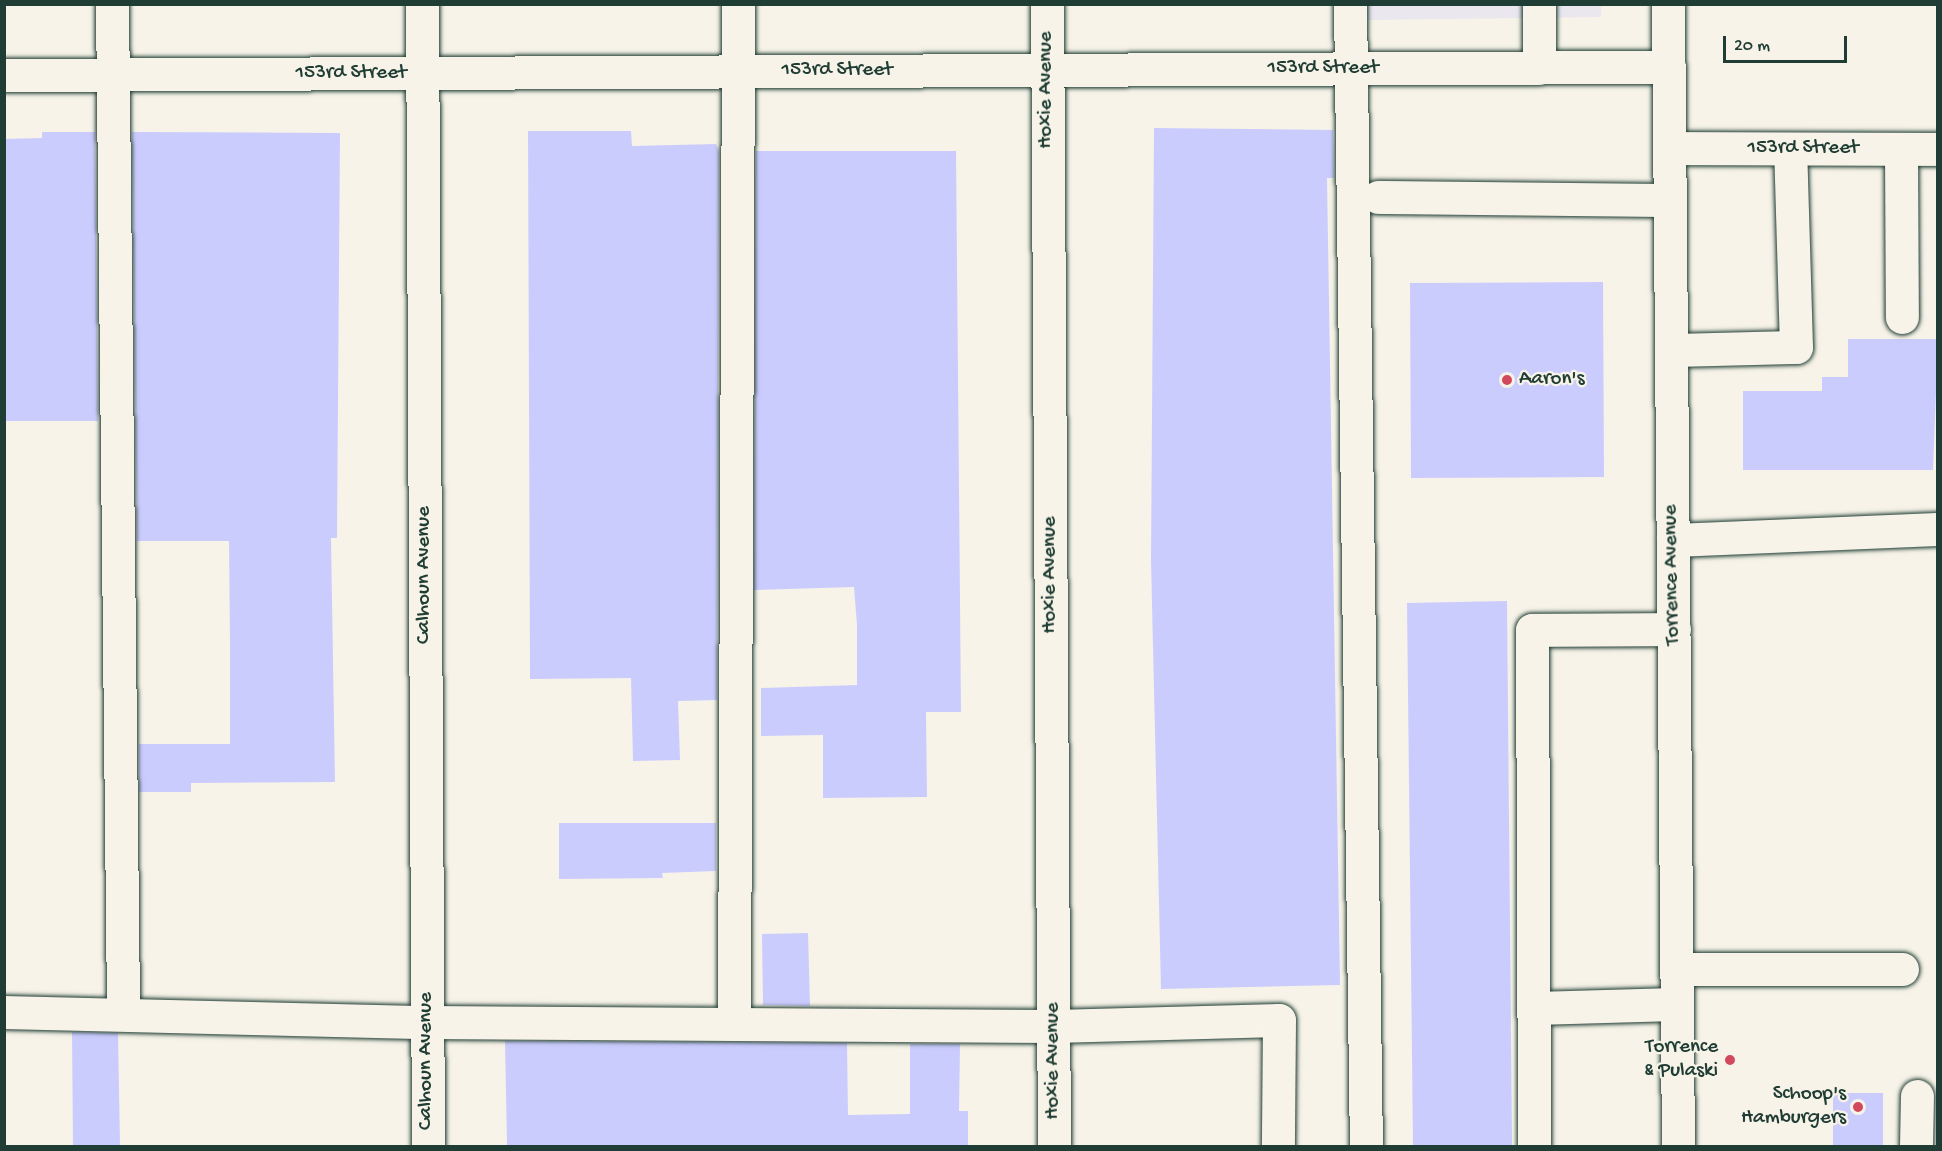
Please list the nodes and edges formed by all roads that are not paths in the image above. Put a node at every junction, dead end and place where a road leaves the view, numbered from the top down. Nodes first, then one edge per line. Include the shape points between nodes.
1 (112, 4) edge
2 (422, 4) edge
3 (738, 4) edge
4 (1047, 4) edge
5 (1350, 4) edge
6 (1539, 4) edge
7 (1668, 4) edge
8 (1669, 67) junction
9 (1539, 68) junction
10 (1350, 69) junction
11 (1047, 70) junction
12 (739, 71) junction
13 (422, 73) junction
14 (4, 75) edge
15 (113, 75) junction
16 (1669, 148) junction
17 (1901, 149) junction
18 (1938, 149) edge
19 (1790, 150) junction
20 (1378, 197) dead end
21 (1670, 200) junction
22 (1902, 317) dead end
23 (1671, 350) junction
24 (1938, 529) edge
25 (1673, 540) junction
26 (1674, 629) junction
27 (1676, 969) junction
28 (1902, 969) dead end
29 (1676, 1004) junction
30 (1534, 1008) junction
31 (123, 1011) junction
32 (4, 1012) edge
33 (734, 1021) junction
34 (427, 1022) junction
35 (1054, 1026) junction
36 (1917, 1095) dead end
37 (428, 1146) edge
38 (1054, 1146) edge
39 (1278, 1146) edge
40 (1366, 1146) edge
41 (1534, 1146) edge
42 (1677, 1146) edge
43 (1916, 1146) edge

1 - 15 street
2 - 13 street, Calhoun Avenue
3 - 12 street
4 - 11 street, Hoxie Avenue
5 - 10 street
6 - 9 street
7 - 8 street, Torrence Avenue
8 - 9 street, 153rd Street
8 - 16 street, Torrence Avenue
9 - 10 street, 153rd Street
10 - 11 street, 153rd Street
10 - 40 street
11 - 12 street, 153rd Street
11 - 35 street, Hoxie Avenue
12 - 13 street, 153rd Street
12 - 33 street
13 - 15 street, 153rd Street
13 - 34 street, Calhoun Avenue
14 - 15 street, 153rd Street
15 - 31 street
16 - 19 street, 153rd Street
16 - 21 street, Torrence Avenue
17 - 18 street, 153rd Street
17 - 19 street, 153rd Street
17 - 22 street
19 - 23 street via 1796,347
20 - 21 street
21 - 23 street, Torrence Avenue
23 - 25 street, Torrence Avenue
24 - 25 street
25 - 26 street, Torrence Avenue
26 - 27 street, Torrence Avenue
26 - 30 street via 1532,630
27 - 28 street
27 - 29 street, Torrence Avenue
29 - 30 street
29 - 42 street, Torrence Avenue
30 - 41 street
31 - 32 street
31 - 34 street
33 - 34 street
33 - 35 street
34 - 37 street, Calhoun Avenue
35 - 38 street, Hoxie Avenue
35 - 39 street via 1279,1020
36 - 43 street

